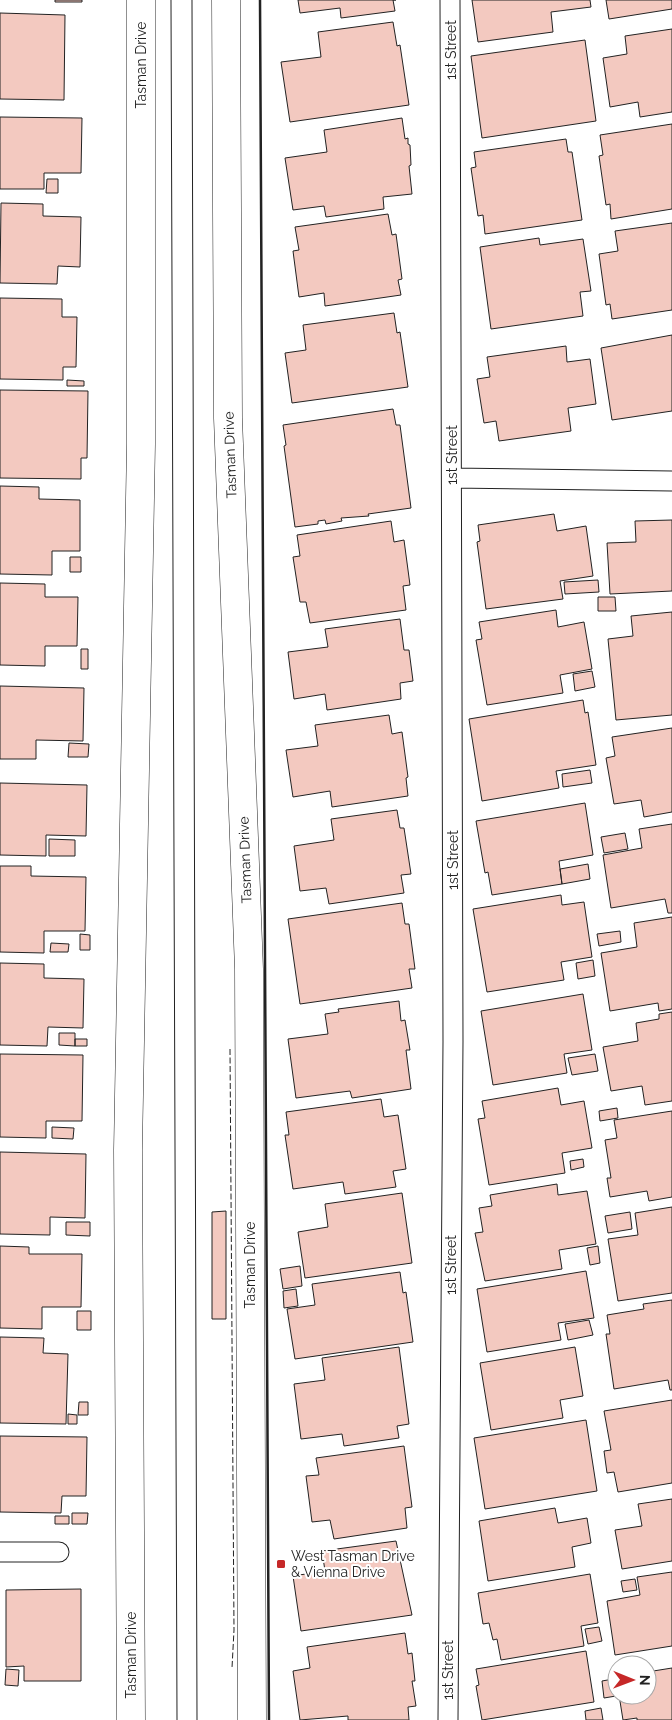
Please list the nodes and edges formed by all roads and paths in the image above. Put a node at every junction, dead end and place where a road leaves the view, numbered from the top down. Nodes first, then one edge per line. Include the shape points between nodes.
1 (140, 0) edge
2 (226, 0) edge
3 (450, 0) edge
4 (452, 478) junction
5 (672, 481) edge
6 (0, 1552) edge
7 (59, 1552) dead end
8 (131, 1720) edge
9 (252, 1720) edge
10 (448, 1720) edge

1 - 8 street, Tasman Drive via 141,444 128,1150
2 - 9 street, Tasman Drive via 228,418 249,969
3 - 4 lane, 1st Street
4 - 5 lane
4 - 10 lane, 1st Street via 453,1041
6 - 7 lane

